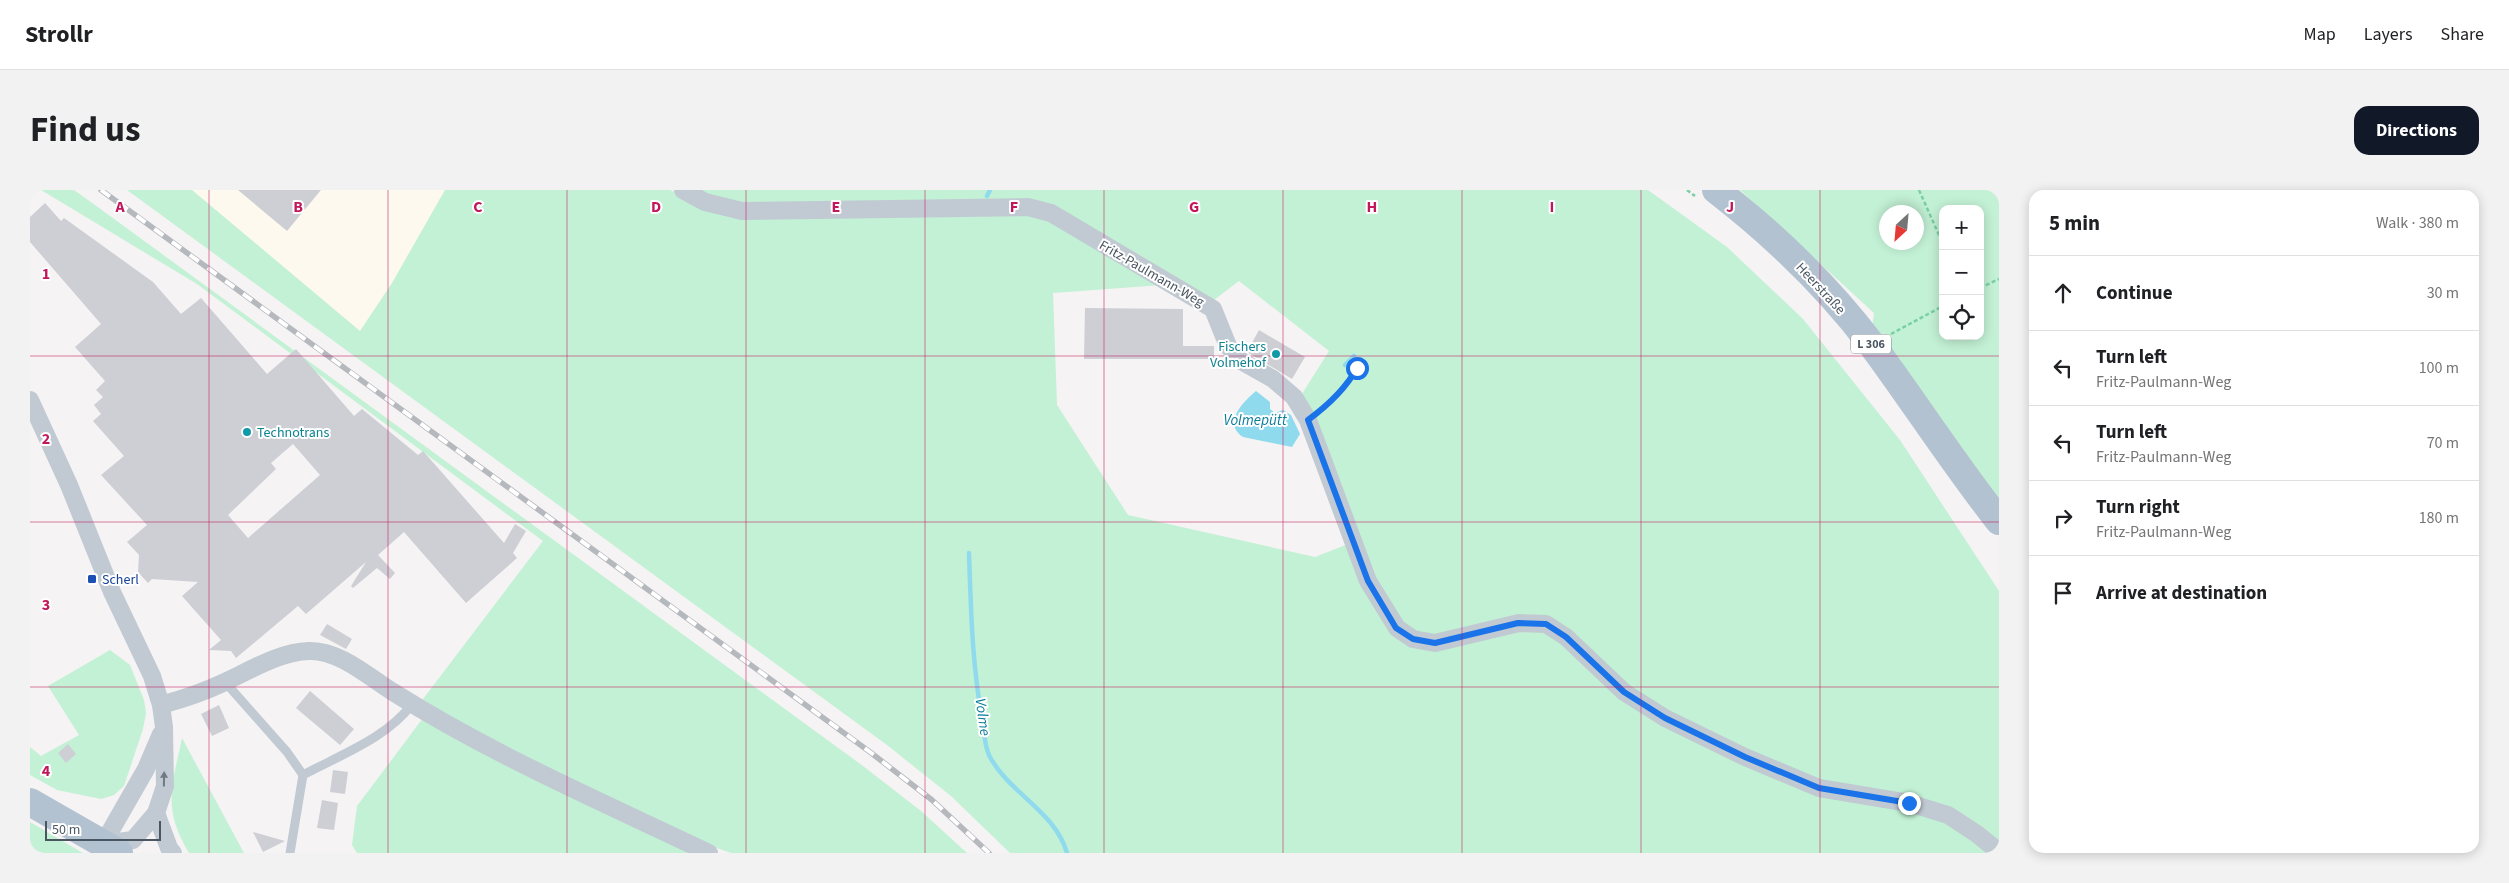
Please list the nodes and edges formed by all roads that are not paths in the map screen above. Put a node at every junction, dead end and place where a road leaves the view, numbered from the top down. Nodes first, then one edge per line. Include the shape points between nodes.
1 (683, 190) edge
2 (1709, 196) edge
3 (30, 400) edge
4 (1999, 521) edge
5 (225, 682) junction
6 (412, 704) junction
7 (161, 705) junction
8 (164, 727) junction
9 (303, 775) junction
10 (30, 802) edge
11 (156, 813) junction
12 (111, 848) edge
13 (1999, 852) edge
14 (173, 853) edge
15 (290, 853) edge
16 (709, 853) edge

1 - 13 street, Fritz-Paulmann-Weg via 705,202 742,210 1028,207 1051,213 1213,309 1228,346 1241,361 1294,397 1308,420 1368,581 1396,628 1413,639 1435,643 1518,623 1546,624 1566,637 1624,692 1665,718 1819,788 1909,803 1948,815
2 - 4 main road, Heerstraße / L 306 via 1771,236 1816,281 1871,345
3 - 7 street via 112,592 152,676
5 - 6 street via 276,658 309,651 323,652
5 - 7 street
5 - 9 lane via 287,752
6 - 9 lane via 402,717 376,735
6 - 16 street via 491,748
7 - 8 street
11 -> 8 street via 165,786
8 - 12 street
9 - 15 lane
10 - 12 main road
11 - 12 street via 132,840
11 - 14 street

